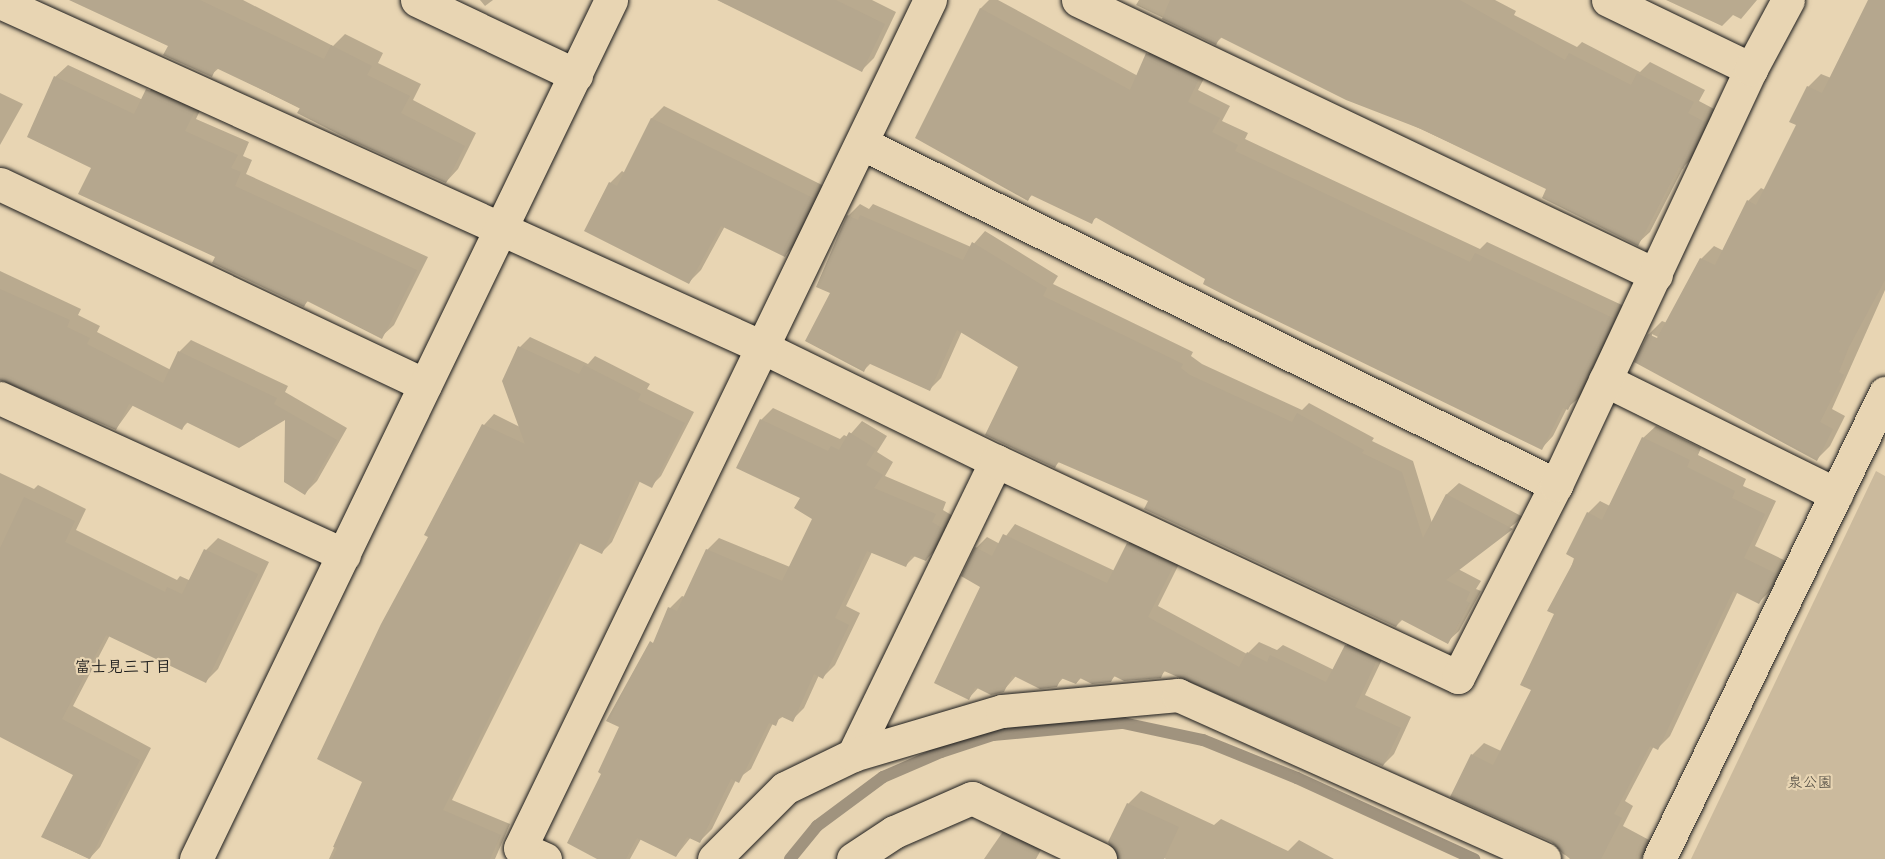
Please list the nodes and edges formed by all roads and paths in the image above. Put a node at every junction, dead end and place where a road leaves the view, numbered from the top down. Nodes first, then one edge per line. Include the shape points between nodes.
1 (417, 0) edge
2 (611, 0) edge
3 (930, 0) edge
4 (1078, 0) edge
5 (1608, 0) edge
6 (1788, 0) edge
7 (0, 2) edge
8 (1751, 69) junction
9 (576, 75) junction
10 (861, 142) junction
11 (0, 184) edge
12 (500, 230) junction
13 (1656, 275) junction
14 (764, 348) junction
15 (1605, 380) junction
16 (425, 385) junction
17 (1885, 393) edge
18 (0, 398) edge
19 (1872, 450) edge
20 (996, 460) junction
21 (1556, 485) junction
22 (1836, 494) junction
23 (344, 555) junction
24 (853, 756) junction
25 (196, 859) edge
26 (545, 859) edge
27 (714, 859) edge
28 (853, 859) edge
29 (1100, 859) edge
30 (1544, 859) edge
31 (1659, 859) edge

1 - 9 street
2 - 9 street
3 - 10 street
4 - 13 street
5 - 8 street
6 - 8 street
7 - 12 street
8 - 13 street
9 - 12 street
10 - 14 street
10 - 21 street
11 - 16 street
12 - 14 street
12 - 16 street
13 - 15 street
14 - 20 street
14 - 26 street via 520,848
15 - 21 street
15 - 22 street
16 - 23 street
17 - 19 street
18 - 23 street
19 - 22 street
20 - 21 street via 1458,677
20 - 24 street
22 - 31 street
23 - 25 street
24 - 27 street via 785,788
24 - 30 street via 1002,711 1178,695
28 - 29 street via 894,832 972,798

